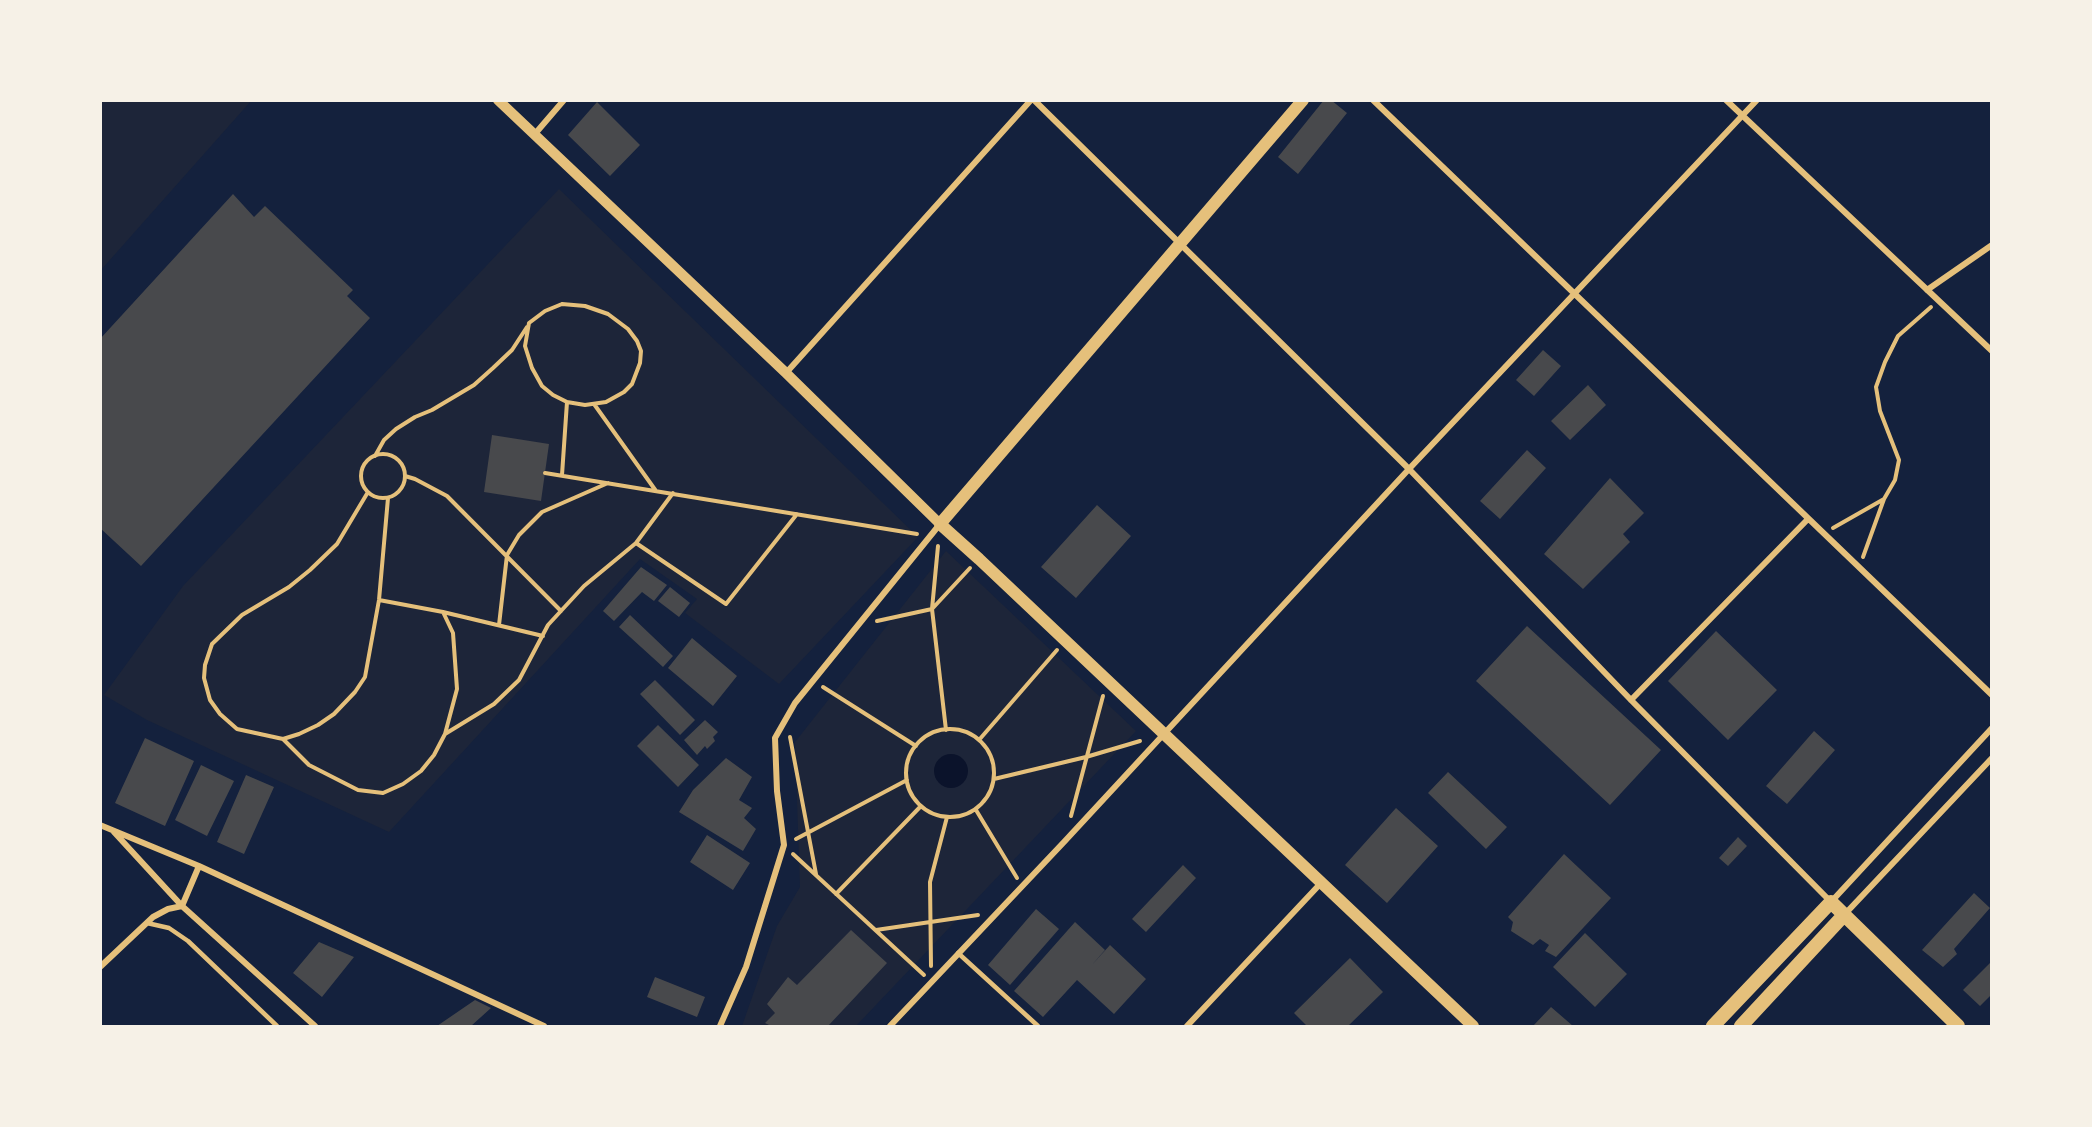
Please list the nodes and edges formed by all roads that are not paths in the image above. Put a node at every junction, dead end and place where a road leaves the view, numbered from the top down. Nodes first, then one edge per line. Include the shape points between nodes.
1 (498, 100) edge
2 (564, 100) edge
3 (1033, 100) edge
4 (1303, 100) edge
5 (1373, 100) edge
6 (1726, 100) edge
7 (1757, 100) edge
8 (1743, 116) junction
9 (534, 135) junction
10 (1180, 244) junction
11 (1992, 245) edge
12 (1927, 290) junction
13 (1574, 294) junction
14 (1992, 351) edge
15 (786, 374) junction
16 (1409, 469) junction
17 (1808, 519) junction
18 (940, 524) junction
19 (1992, 695) edge
20 (1631, 700) junction
21 (1992, 728) edge
22 (1164, 734) junction
23 (1992, 758) edge
24 (100, 825) edge
25 (111, 829) junction
26 (199, 866) junction
27 (1322, 883) junction
28 (1831, 902) junction
29 (182, 906) junction
30 (1844, 915) junction
31 (147, 923) junction
32 (958, 953) junction
33 (100, 967) edge
34 (277, 1026) edge
35 (315, 1026) edge
36 (544, 1026) edge
37 (720, 1026) edge
38 (890, 1026) edge
39 (1038, 1026) edge
40 (1187, 1026) edge
41 (1473, 1026) edge
42 (1713, 1026) edge
43 (1741, 1026) edge
44 (1958, 1026) edge

1 - 9 street
2 - 9 street
3 - 10 street
3 - 15 street
4 - 10 main road
5 - 13 street
6 - 8 street
7 - 8 street
8 - 12 street
8 - 13 street
9 - 15 street
10 - 16 street
10 - 18 main road
11 - 12 street
12 - 14 street
13 - 16 street
13 - 17 street
15 - 18 street
16 - 20 street
16 - 22 street
17 - 19 street
17 - 20 street
18 - 22 main road
18 - 37 street via 795,703 775,738 784,845 746,967
20 - 28 street
21 - 28 street
22 - 27 main road
22 - 32 street
23 - 30 street
24 - 25 street
25 - 26 street
25 - 29 street
26 - 29 street
26 - 36 street
27 - 40 street
27 - 41 main road
28 - 30 main road
28 - 42 main road
29 - 31 street via 168,909
29 - 35 street
30 - 43 main road
30 - 44 main road
31 - 33 street
31 - 34 lane via 169,928 188,941
32 - 38 street
32 - 39 lane

